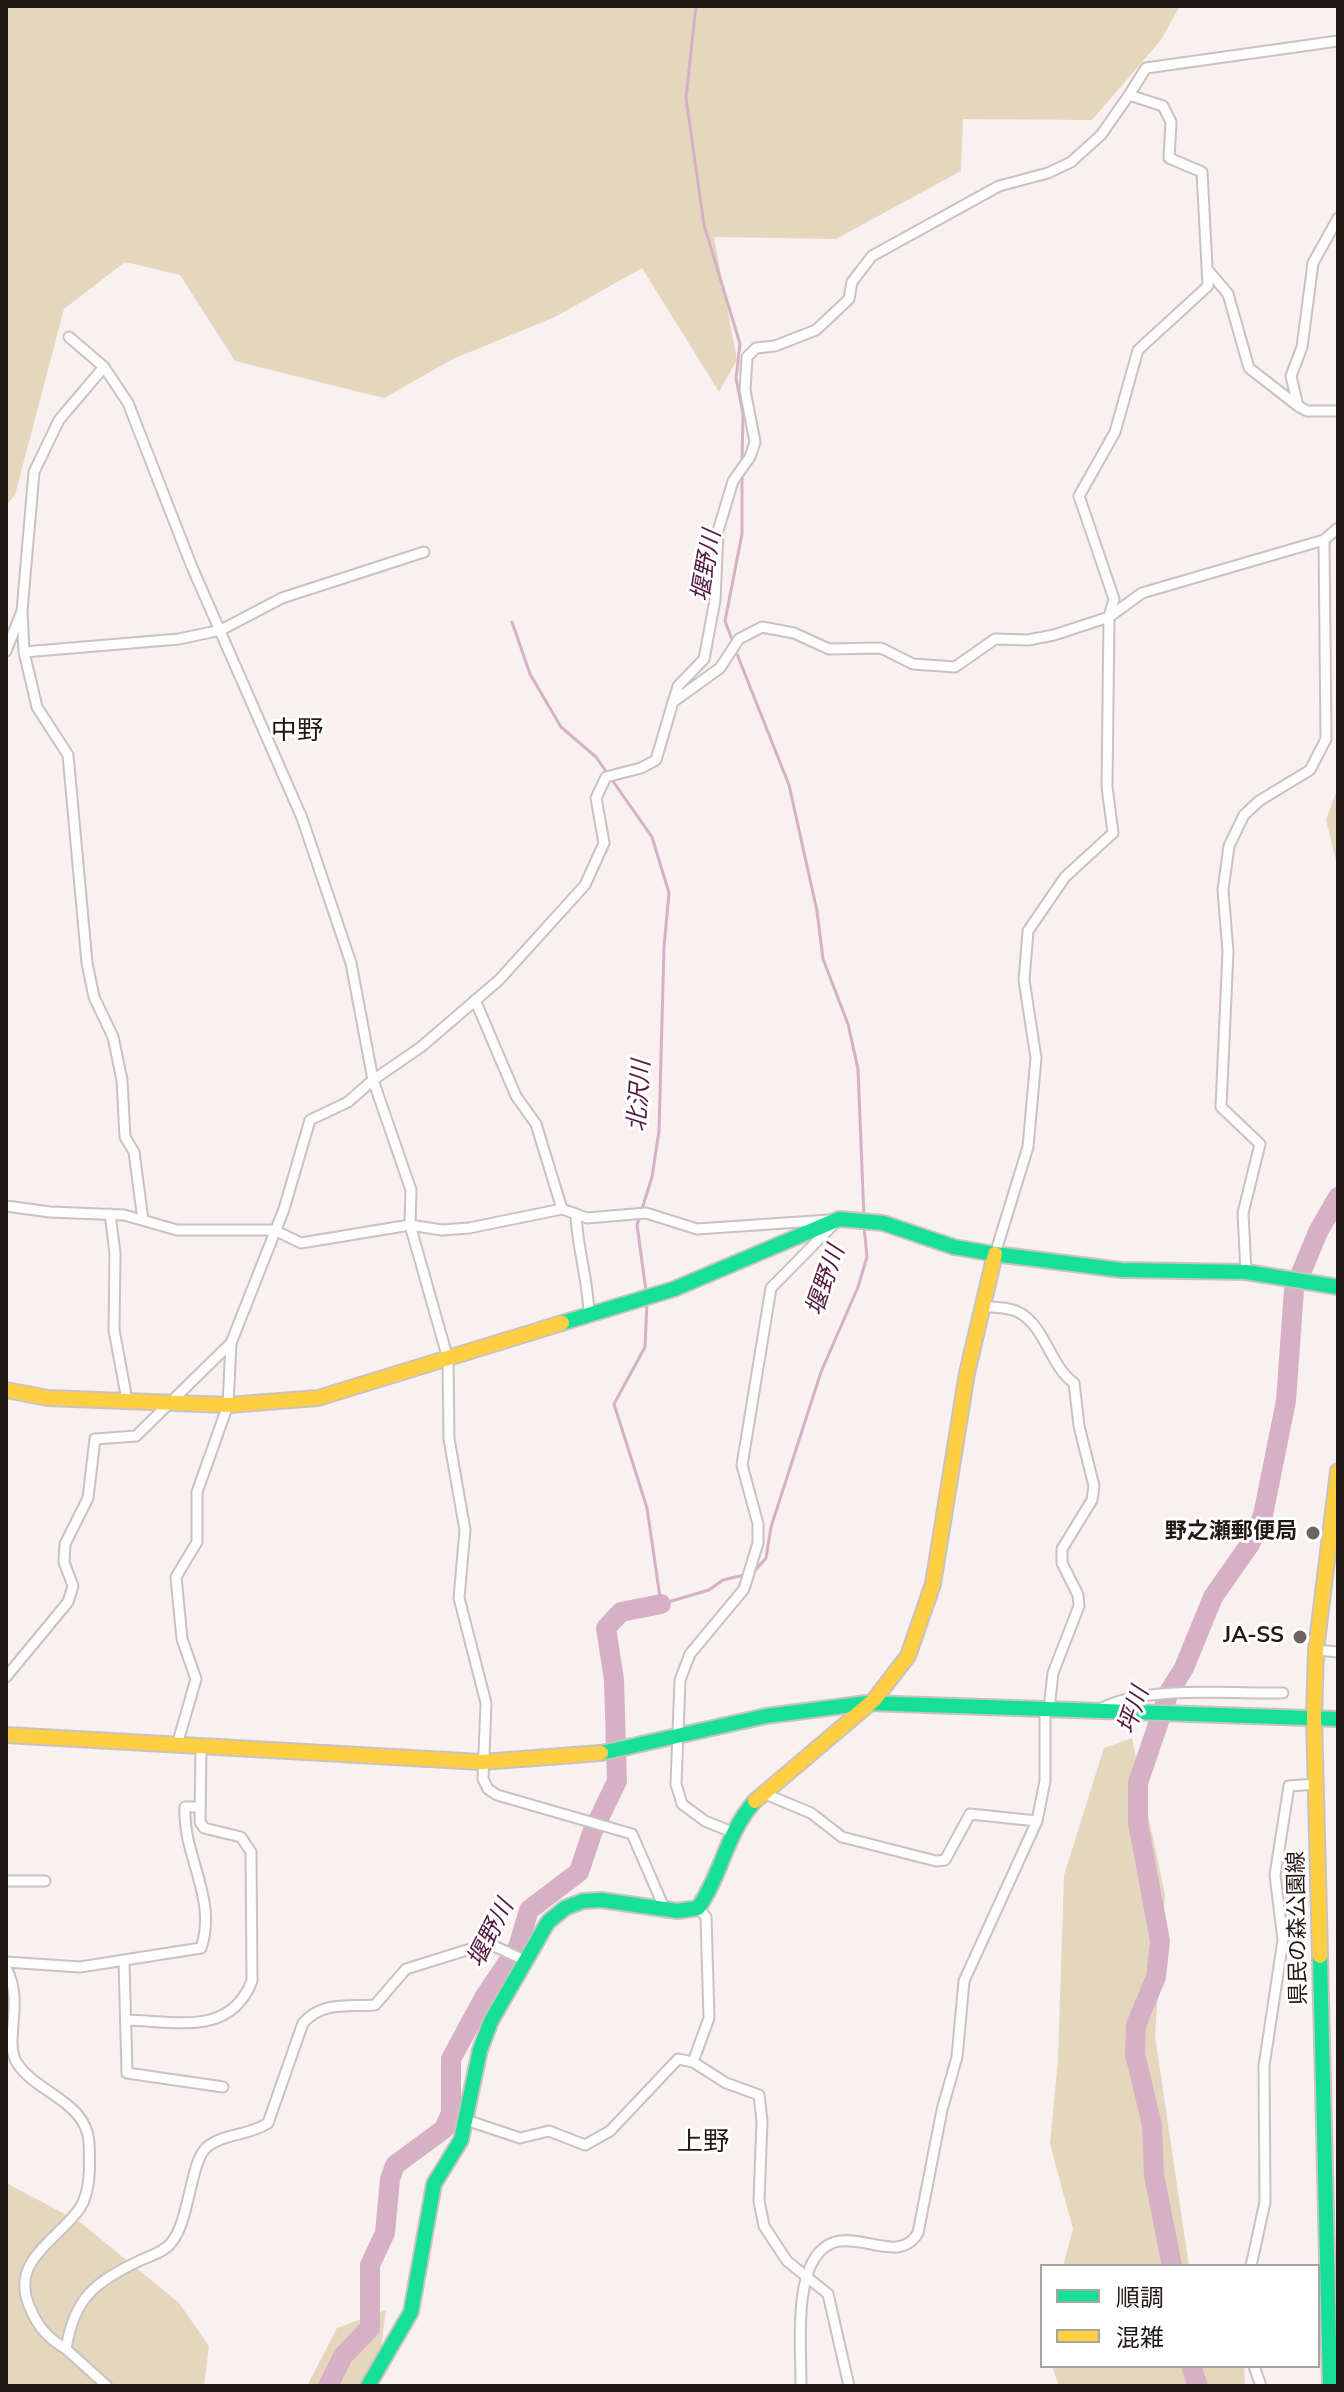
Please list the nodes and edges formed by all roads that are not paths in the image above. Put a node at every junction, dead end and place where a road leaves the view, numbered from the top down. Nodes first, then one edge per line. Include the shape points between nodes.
1 (1338, 41) edge
2 (1129, 95) junction
3 (1338, 218) edge
4 (1207, 269) junction
5 (69, 337) dead end
6 (104, 367) junction
7 (1298, 406) junction
8 (1338, 411) edge
9 (1338, 528) edge
10 (1324, 540) junction
11 (424, 552) dead end
12 (22, 611) junction
13 (1109, 617) junction
14 (221, 630) junction
15 (6, 651) edge
16 (24, 652) junction
17 (673, 702) junction
18 (475, 1000) junction
19 (373, 1080) junction
20 (6, 1206) edge
21 (562, 1209) junction
22 (110, 1214) junction
23 (576, 1214) junction
24 (839, 1219) junction
25 (143, 1220) junction
26 (410, 1225) junction
27 (274, 1230) junction
28 (995, 1254) junction
29 (1253, 1273) junction
30 (1338, 1287) edge
31 (983, 1306) junction
32 (589, 1318) junction
33 (231, 1343) junction
34 (448, 1359) junction
35 (6, 1390) edge
36 (127, 1400) junction
37 (174, 1402) junction
38 (228, 1405) junction
39 (1338, 1471) edge
40 (1316, 1650) junction
41 (1338, 1652) edge
42 (6, 1677) edge
43 (1283, 1693) dead end
44 (867, 1703) junction
45 (1047, 1709) junction
46 (1097, 1710) junction
47 (1314, 1716) junction
48 (1338, 1719) edge
49 (6, 1735) edge
50 (677, 1738) junction
51 (177, 1745) junction
52 (201, 1746) junction
53 (482, 1762) junction
54 (1316, 1784) junction
55 (763, 1793) junction
56 (199, 1807) junction
57 (1037, 1821) junction
58 (732, 1832) junction
59 (6, 1881) edge
60 (45, 1881) dead end
61 (698, 1908) junction
62 (666, 1912) junction
63 (524, 1960) junction
64 (124, 1961) junction
65 (6, 1962) edge
66 (6, 1968) edge
67 (126, 2020) junction
68 (693, 2062) junction
69 (223, 2087) dead end
70 (466, 2120) junction
71 (1251, 2264) edge
72 (807, 2277) junction
73 (66, 2349) junction
74 (107, 2386) edge
75 (368, 2386) edge
76 (801, 2386) edge
77 (849, 2386) edge
78 (1330, 2386) edge

1 - 2 street via 1146,68
2 - 4 street via 1163,106 1171,122 1169,158 1202,172
2 - 17 street via 1101,135 1071,162 999,186 872,256 852,282 849,299 816,330 756,348 747,357 745,390 755,442 736,477 718,531 715,600 704,659 678,686
3 - 7 street via 1313,263 1302,347 1291,376
4 - 7 street via 1228,294 1249,368
4 - 13 street via 1208,286 1138,350 1115,432 1079,496 1114,599
5 - 6 street
6 - 12 street via 59,420 34,472
6 - 14 street via 128,403
7 - 8 street
9 - 10 street
10 - 13 street via 1142,593
10 - 29 street via 1326,739 1310,770 1244,815 1229,846 1223,890 1228,952 1221,1107 1260,1144 1243,1213
11 - 14 street via 282,598
12 - 15 street
12 - 16 street
13 - 17 street via 1054,635 995,639 955,667 913,664 881,648 829,649 794,633 762,627 738,640 720,668
13 - 28 street via 1107,787 1113,833 1065,877 1028,931 1024,980 1036,1058 1028,1147
14 - 16 street via 179,639
14 - 19 street via 302,818 351,963
16 - 25 street via 37,707 68,755 87,963 116,1051 125,1137 134,1152
17 - 18 street via 656,760 612,776 596,798 604,843 585,885
18 - 19 street
18 - 21 street via 516,1096 536,1124
19 - 26 street via 411,1190
19 - 27 street via 348,1102 310,1120
20 - 22 street
21 - 23 street
21 - 26 street via 469,1228
22 - 25 street
22 - 36 street via 114,1330
23 - 24 street via 587,1218 646,1213 697,1229
23 - 32 street
24 - 28 street
24 - 32 street
24 - 50 street via 771,1288 742,1465 758,1543 735,1603 690,1654 680,1680
25 - 27 street via 177,1230
26 - 27 street via 301,1243
26 - 34 street
27 - 33 street
28 - 29 street via 1121,1270
28 - 31 street
29 - 30 street
31 - 44 street via 926,1606 892,1681
31 - 45 street via 1019,1311 1074,1383 1092,1472 1092,1500 1062,1549 1062,1563 1079,1606 1053,1673
32 - 34 street
33 - 37 street
33 - 38 street
34 - 38 street via 318,1398
34 - 53 street via 449,1439 465,1530 459,1598 486,1703
35 - 36 street via 48,1398
36 - 37 street
37 - 38 street
37 - 42 street via 136,1436 95,1439 88,1498 65,1544 64,1562 73,1586 68,1602
38 - 51 street via 197,1492 197,1542 176,1577 182,1639 196,1679
39 - 40 street, 県民の森公園線
40 - 41 street
40 - 47 street, 県民の森公園線
43 - 46 street via 1150,1694 1117,1699
44 - 45 street
44 - 50 street via 766,1716
44 - 55 street
45 - 46 street
45 - 57 street via 1045,1781
46 - 47 street
47 - 48 street
47 - 54 street, 県民の森公園線
49 - 51 street
50 - 53 street via 546,1761
50 - 58 street via 674,1766 682,1804
51 - 52 street
52 - 53 street
52 - 56 street
53 - 62 street via 483,1779 497,1795 625,1830 638,1841
54 - 71 street via 1289,1786 1275,1875 1283,1940 1264,2066 1265,2202
54 - 78 street, 県民の森公園線
55 - 57 street via 811,1813 842,1837 936,1861 945,1860 970,1814
55 - 58 street
56 - 64 street via 185,1807 184,1828 204,1894 201,1948
56 - 67 street via 204,1828 241,1837 251,1852 252,1981 234,2011 217,2020
57 - 72 street via 964,1981 957,2057 913,2243 903,2248 842,2239 812,2263
58 - 61 street via 708,1896
59 - 60 street
61 - 62 street
61 - 68 street via 706,1917 709,2018
62 - 63 street via 608,1899 573,1902 548,1922
63 - 70 street via 480,2050
63 - 73 street via 483,1945 406,1969 375,2005 314,2011 303,2023 268,2123 203,2150 179,2233 168,2247 108,2276 86,2294
64 - 65 street via 80,1967
64 - 67 street
66 - 73 street via 15,1989 15,2060 64,2101 89,2138 88,2186 81,2207 28,2264 23,2280 35,2323
67 - 69 street via 127,2073
68 - 70 street via 678,2059 610,2131 585,2145 549,2131 520,2138
68 - 72 street via 726,2083 759,2095 759,2201 764,2226 787,2261
70 - 75 street via 461,2140 434,2184 411,2312
72 - 76 street
72 - 77 street via 828,2294
73 - 74 street

